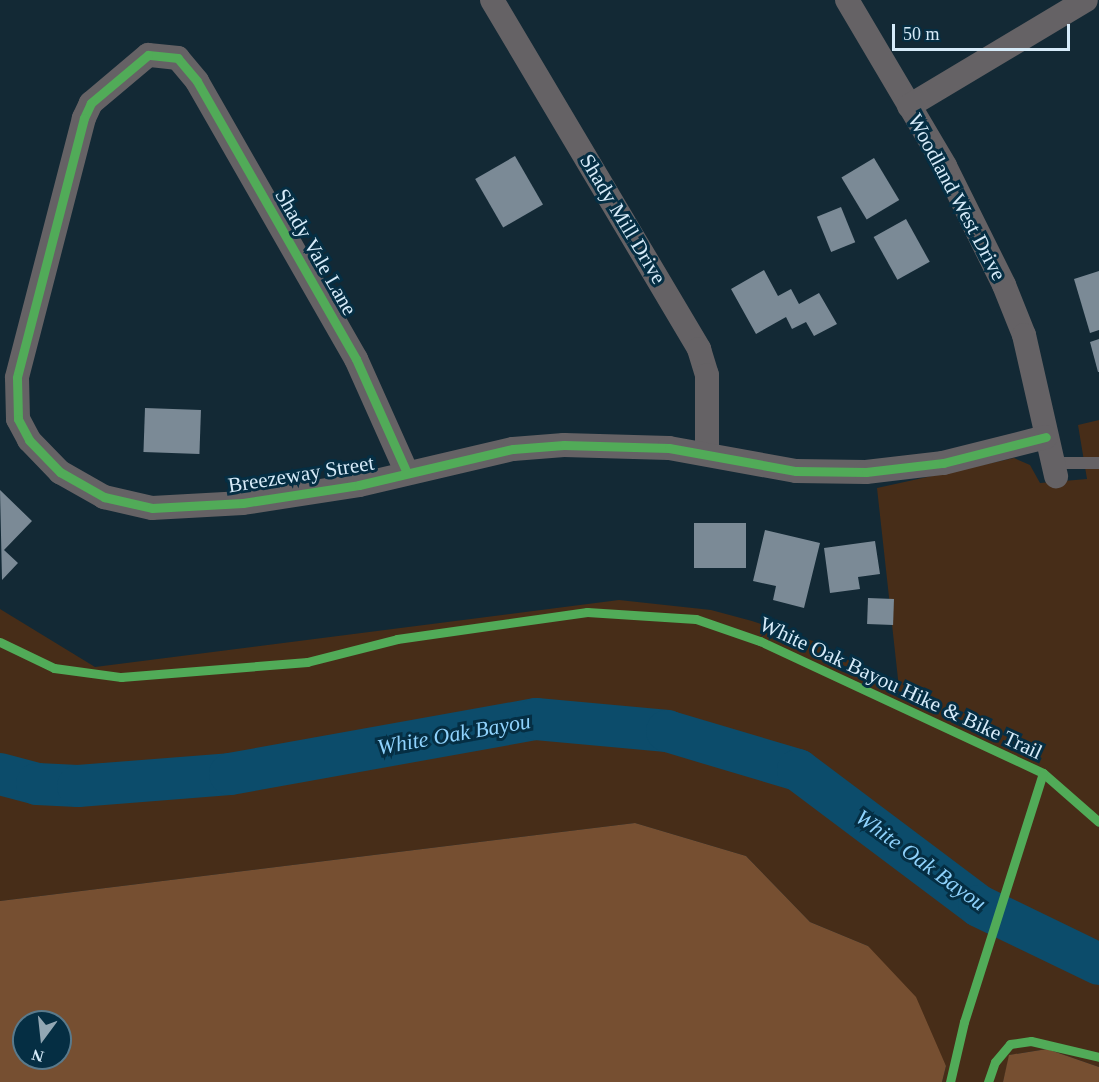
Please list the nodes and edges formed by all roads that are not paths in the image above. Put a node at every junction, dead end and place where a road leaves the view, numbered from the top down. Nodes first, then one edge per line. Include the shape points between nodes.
1 (492, 0) edge
2 (848, 0) edge
3 (1086, 0) edge
4 (178, 58) joint
5 (909, 106) junction
6 (1046, 437) junction
7 (707, 453) junction
8 (1099, 463) edge
9 (1054, 469) joint
10 (407, 473) junction

1 - 7 street, Shady Mill Drive via 699,350 707,375
2 - 5 street, Woodland West Drive
3 - 5 street
4 - 10 street, Shady Vale Lane via 197,81 356,359
4 - 10 street, Breezeway Street via 148,55 91,103 84,118 17,378 18,419 29,440 41,456 84,489 152,508 243,503 359,485
5 - 6 street, Woodland West Drive via 980,231 1004,285 1024,335
6 - 7 street, Breezeway Street via 943,463 827,474
6 - 9 street, Woodland West Drive
7 - 10 street, Breezeway Street via 616,446 523,448
8 - 9 lane

